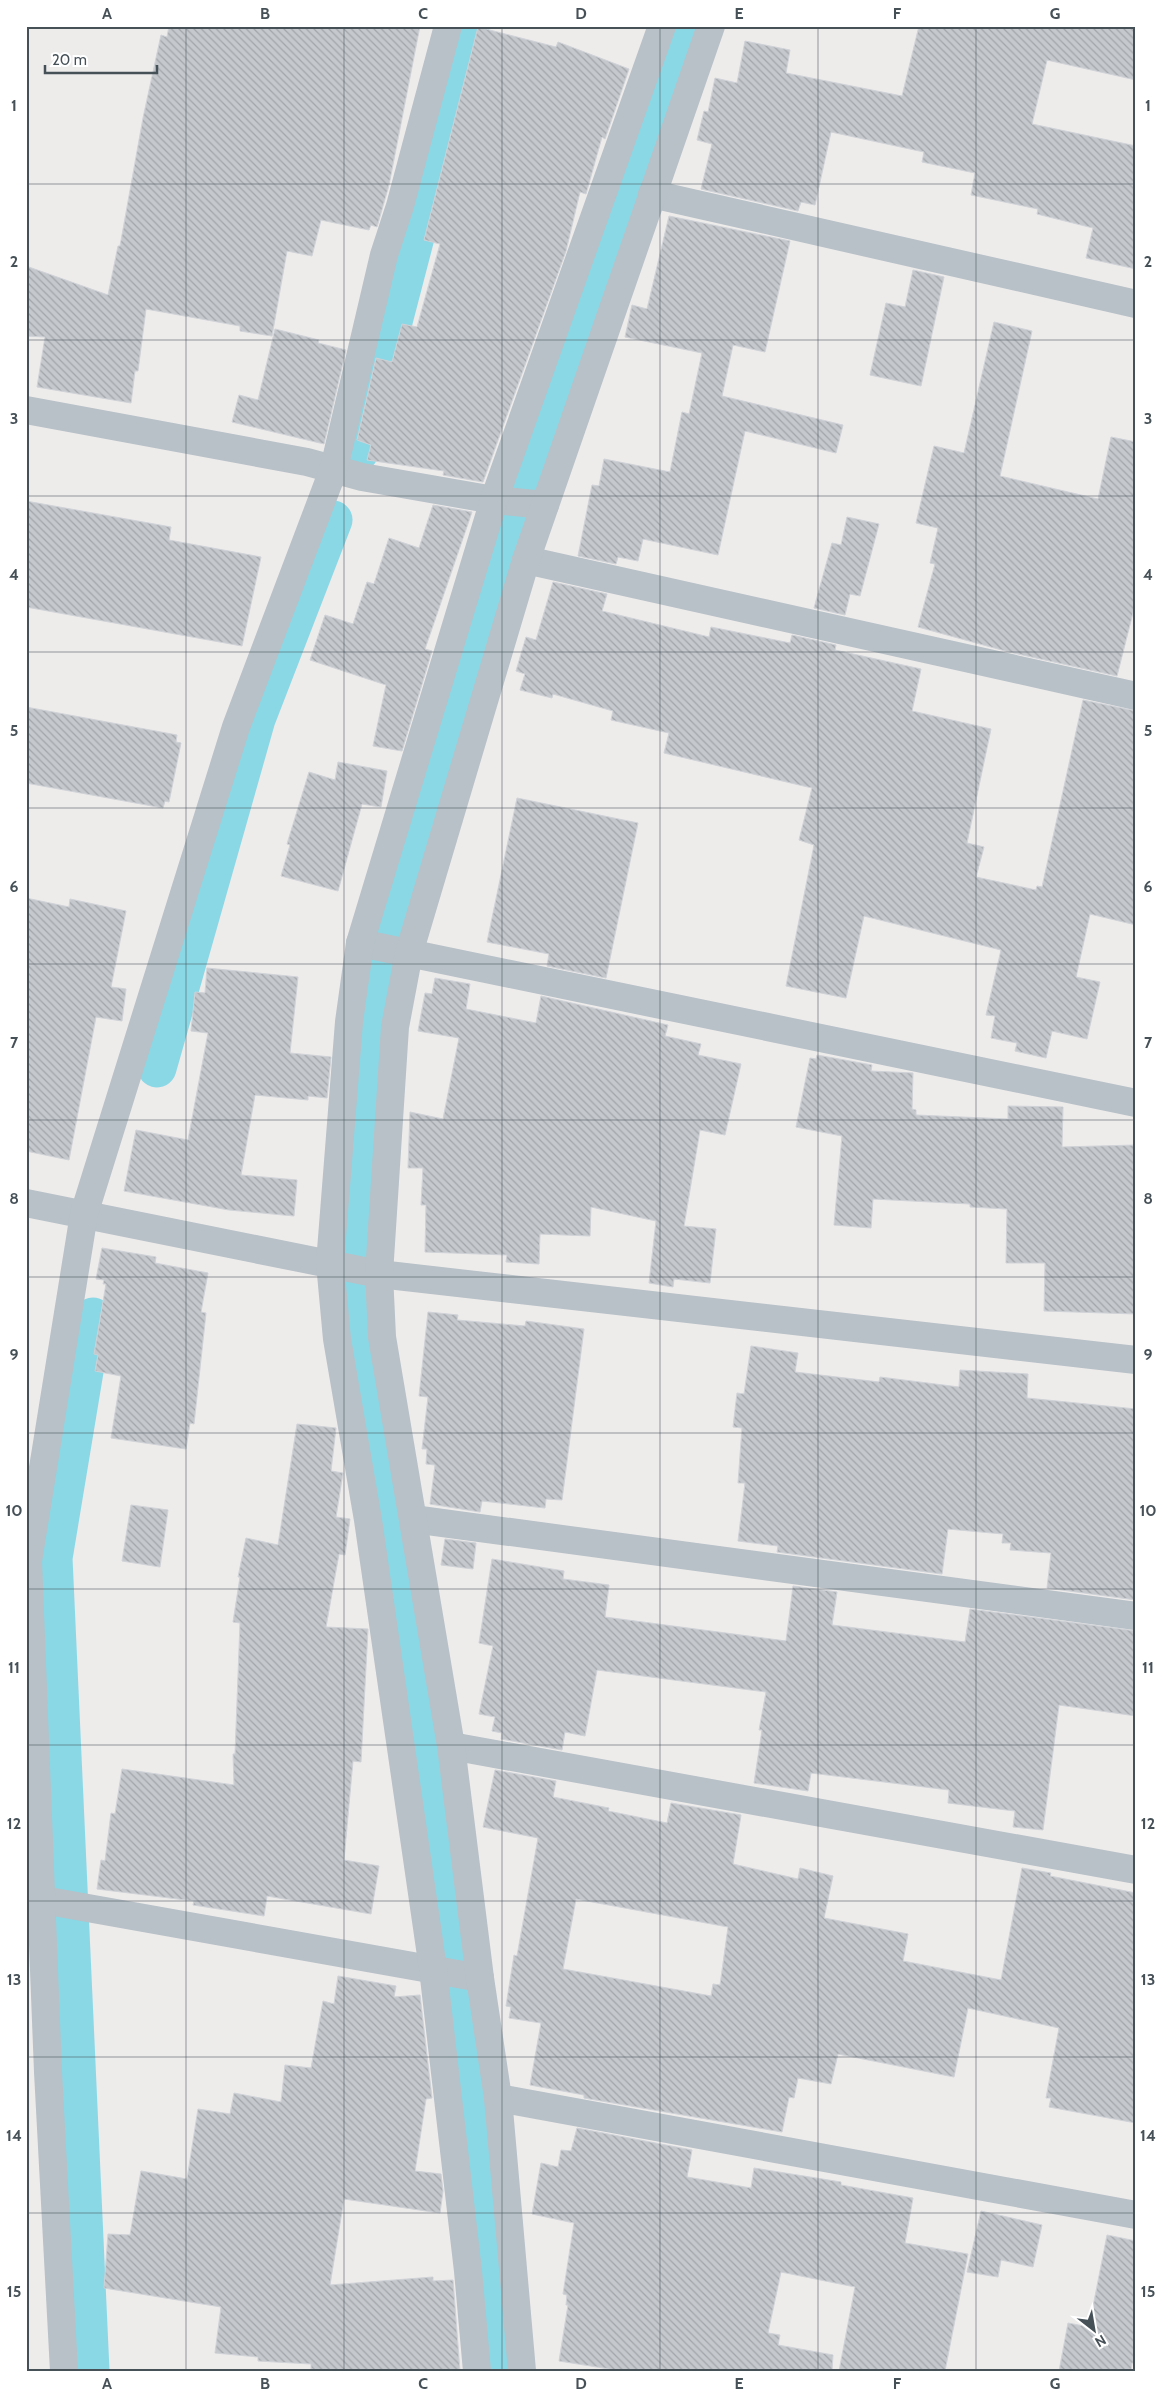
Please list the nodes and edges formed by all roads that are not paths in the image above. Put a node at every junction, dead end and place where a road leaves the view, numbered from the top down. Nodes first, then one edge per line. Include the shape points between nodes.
1 (448, 26) edge
2 (662, 26) edge
3 (712, 26) edge
4 (652, 194) junction
5 (1136, 304) edge
6 (26, 410) edge
7 (334, 468) junction
8 (520, 503) junction
9 (526, 560) junction
10 (1136, 696) edge
11 (385, 948) junction
12 (1136, 1103) edge
13 (26, 1204) edge
14 (84, 1214) junction
15 (354, 1268) junction
16 (1136, 1360) edge
17 (413, 1519) junction
18 (1136, 1616) edge
19 (451, 1746) junction
20 (1136, 1870) edge
21 (34, 1899) edge
22 (456, 1973) junction
23 (498, 2098) junction
24 (1136, 2215) edge
25 (64, 2371) edge
26 (477, 2371) edge
27 (522, 2371) edge

1 - 7 street via 384,255
2 - 8 street
3 - 4 street
4 - 5 street
4 - 8 street
6 - 7 street
7 - 8 street via 362,477
7 - 14 street via 236,727
8 - 9 street
8 - 11 street
9 - 10 street
9 - 11 street
11 - 12 street
11 - 15 street via 395,1027
11 - 15 street via 349,1022
13 - 14 street
14 - 15 street
14 - 21 street via 28,1561
15 - 16 street
15 - 17 street via 382,1337
15 - 22 street via 337,1339 368,1520
17 - 18 street
17 - 19 street
19 - 20 street
19 - 22 street
21 - 22 street
21 - 25 street via 48,2072
22 - 23 street
22 - 26 street via 468,2271
23 - 24 street
23 - 27 street

